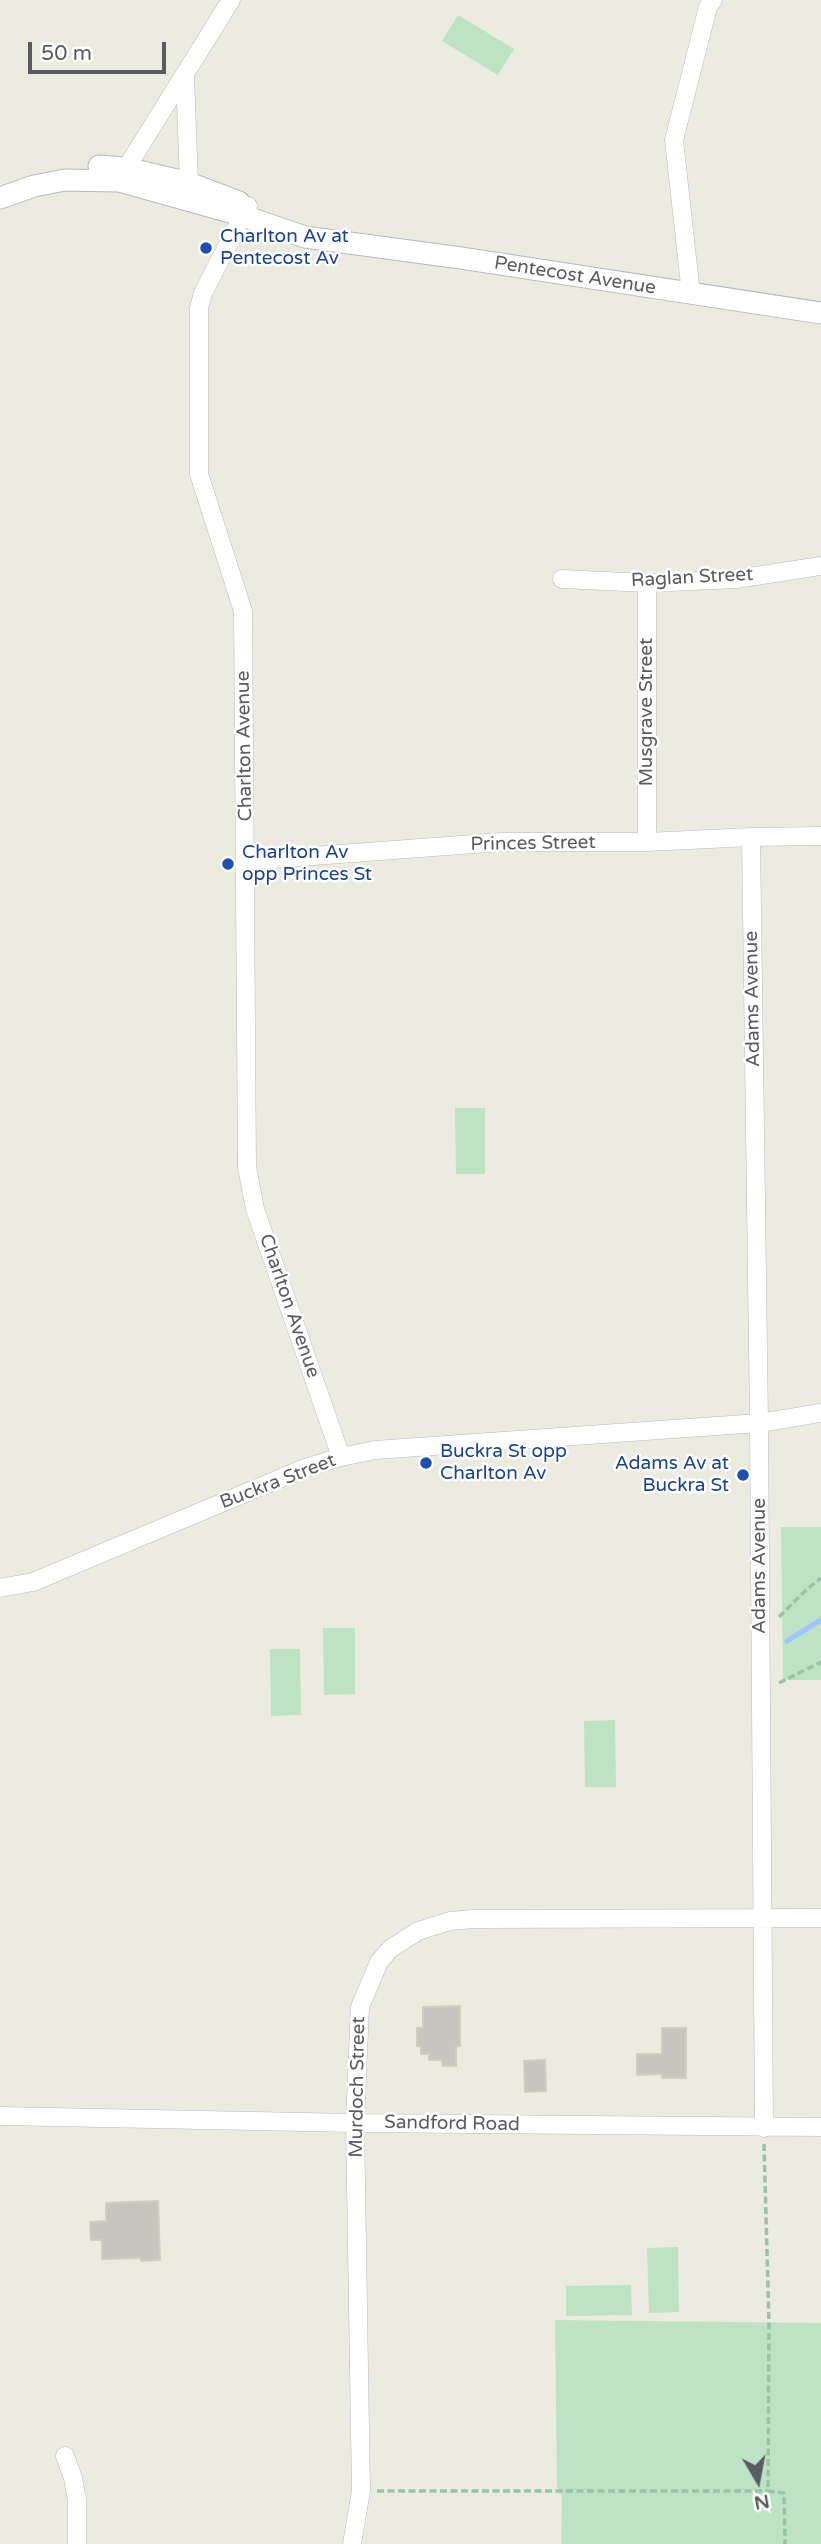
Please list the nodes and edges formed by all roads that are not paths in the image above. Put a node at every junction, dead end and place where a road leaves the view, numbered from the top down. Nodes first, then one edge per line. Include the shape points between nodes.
1 (231, 0) edge
2 (713, 0) edge
3 (185, 77) junction
4 (123, 174) junction
5 (189, 183) junction
6 (0, 185) edge
7 (246, 211) junction
8 (691, 294) junction
9 (821, 313) edge
10 (821, 566) edge
11 (562, 579) dead end
12 (647, 583) junction
13 (751, 836) junction
14 (821, 836) edge
15 (647, 842) junction
16 (246, 860) junction
17 (821, 1413) edge
18 (759, 1423) junction
19 (341, 1457) junction
20 (0, 1588) edge
21 (821, 1918) edge
22 (762, 1919) junction
23 (0, 2116) edge
24 (355, 2123) junction
25 (821, 2127) edge
26 (764, 2128) junction
27 (65, 2456) dead end
28 (77, 2544) edge
29 (352, 2544) edge

1 - 3 street
2 - 8 street via 674,141
3 - 4 street
3 - 5 street
4 - 5 street, Pentecost Avenue
4 - 6 street, Pentecost Avenue via 95,166 61,168
4 - 7 street, Pentecost Avenue
5 - 7 street, Pentecost Avenue
7 - 8 street, Pentecost Avenue via 330,239
7 - 16 street, Charlton Avenue via 199,309 199,474 243,611
8 - 9 street, Pentecost Avenue
10 - 12 street, Raglan Street via 736,579
11 - 12 street, Raglan Street
12 - 15 street, Musgrave Street
13 - 14 street, Princes Street
13 - 15 street, Princes Street
13 - 18 street, Adams Avenue
15 - 16 street, Princes Street via 501,842
16 - 19 street, Charlton Avenue via 250,1191
17 - 18 street, Buckra Street
18 - 19 street, Buckra Street via 375,1450
18 - 22 street, Adams Avenue
19 - 20 street, Buckra Street via 33,1582
21 - 22 street, Murdoch Street
22 - 24 street, Murdoch Street via 474,1919 418,1931 379,1962 360,2007
22 - 26 street, Adams Avenue
23 - 24 street, Sandford Road
24 - 26 street, Sandford Road
24 - 29 street, Murdoch Street via 361,2491
25 - 26 street, Sandford Road
27 - 28 street via 77,2500

